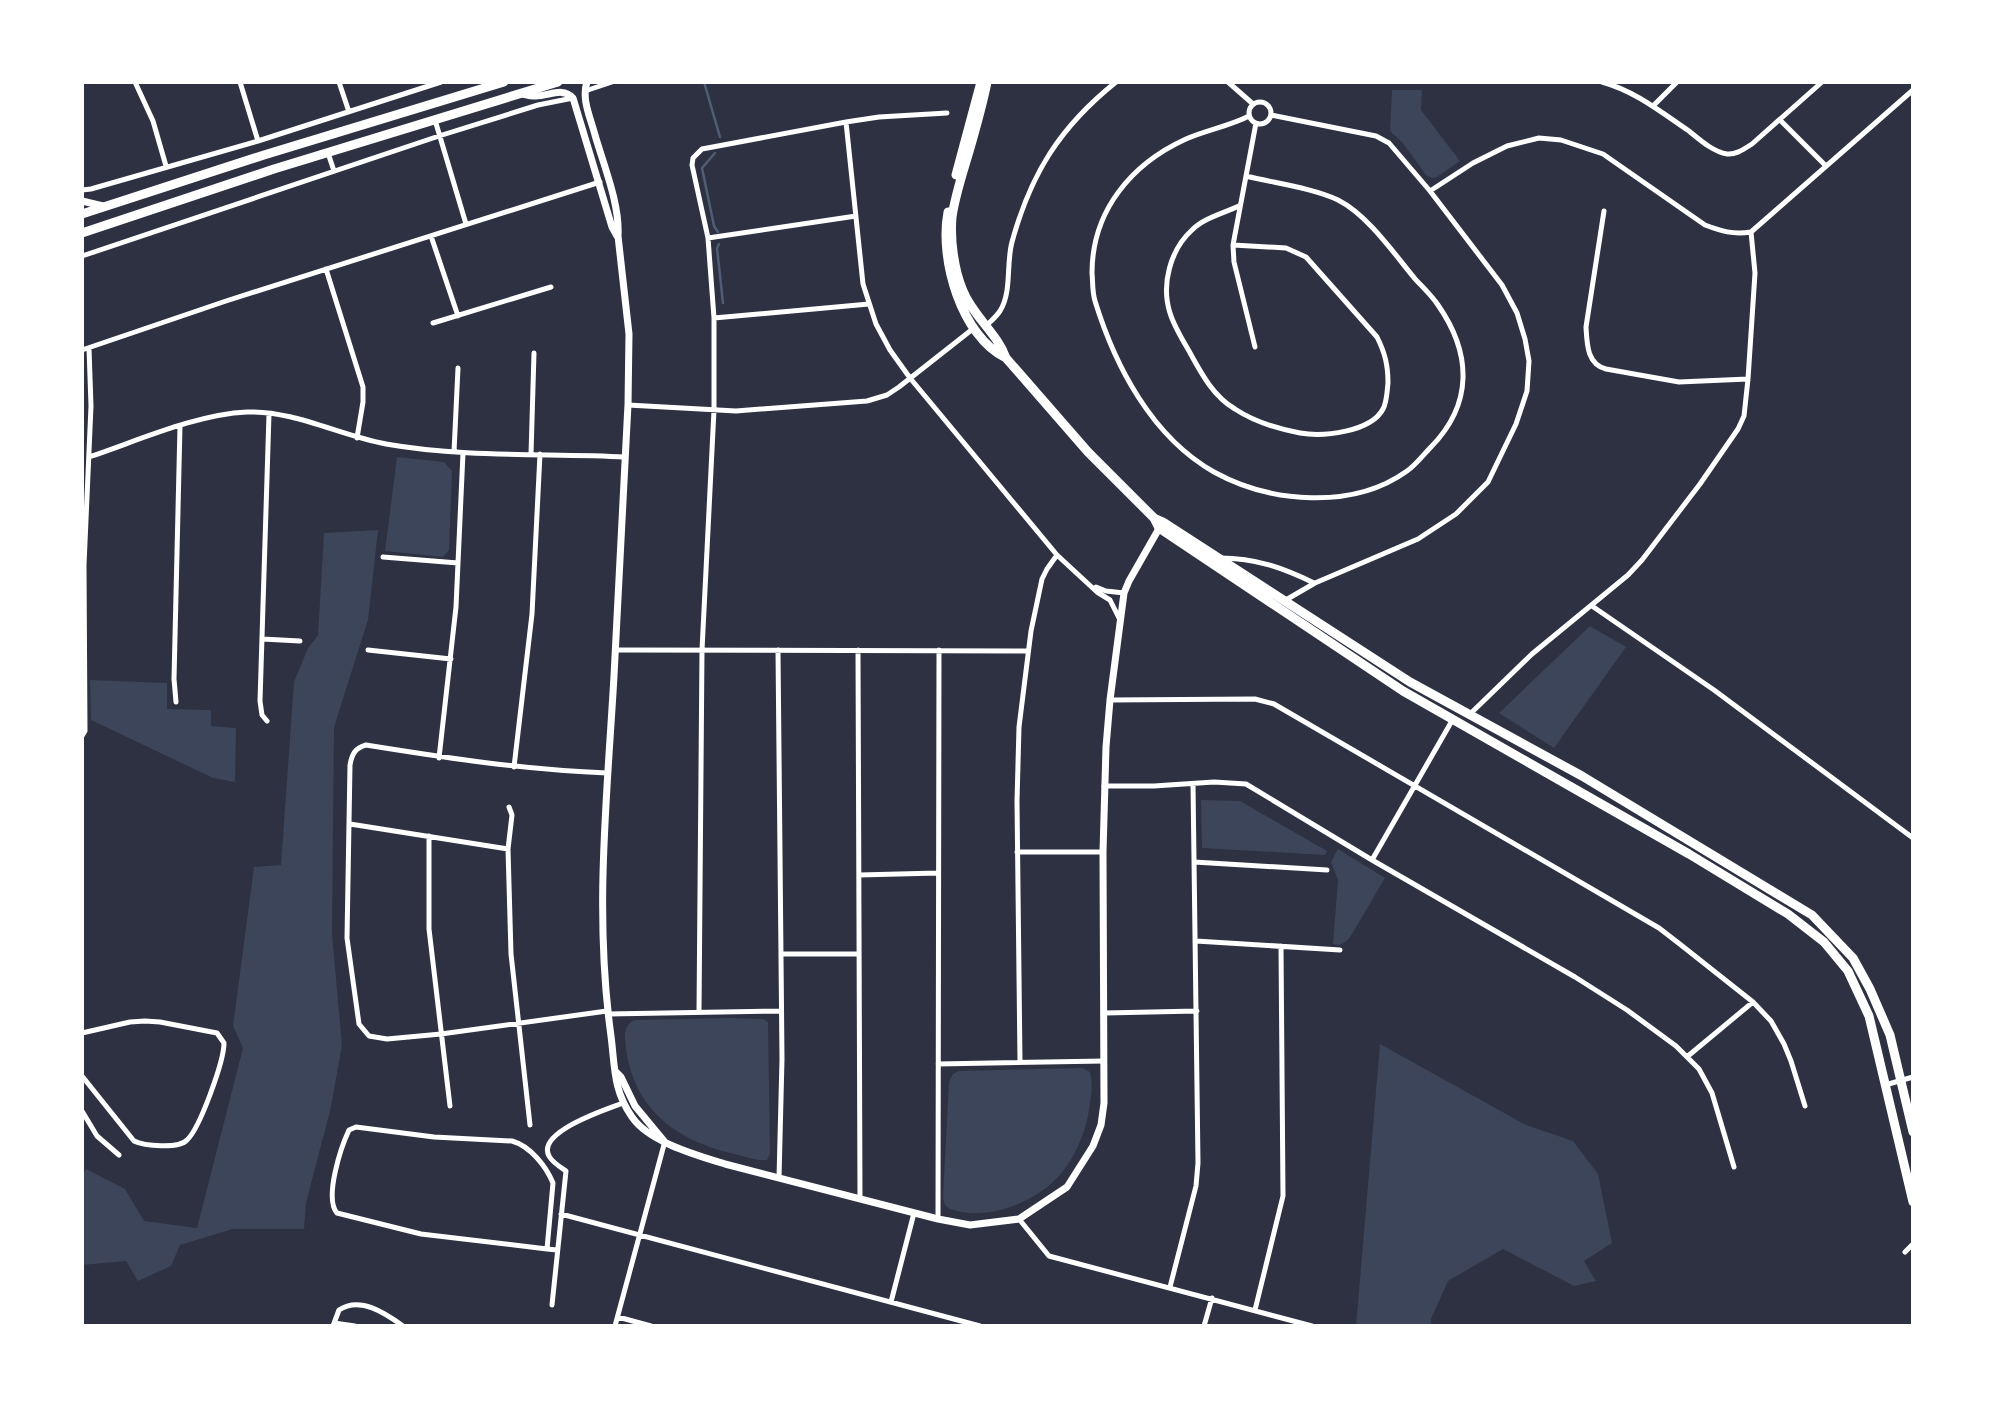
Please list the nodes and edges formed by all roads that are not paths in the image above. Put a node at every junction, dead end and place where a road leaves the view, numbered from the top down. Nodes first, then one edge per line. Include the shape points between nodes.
1 (135, 82) edge
2 (240, 82) edge
3 (339, 82) edge
4 (442, 82) edge
5 (504, 82) edge
6 (558, 82) edge
7 (612, 82) edge
8 (981, 82) edge
9 (987, 82) edge
10 (1116, 82) edge
11 (1228, 82) edge
12 (1602, 82) edge
13 (1677, 82) edge
14 (1822, 82) edge
15 (586, 86) edge
16 (1913, 90) edge
17 (519, 94) junction
18 (573, 98) junction
19 (1253, 104) junction
20 (1653, 106) junction
21 (349, 112) junction
22 (947, 113) dead end
23 (1270, 115) junction
24 (1249, 116) junction
25 (435, 120) junction
26 (1780, 120) junction
27 (846, 122) junction
28 (1256, 123) junction
29 (439, 136) junction
30 (258, 141) junction
31 (328, 153) junction
32 (166, 166) junction
33 (1826, 166) junction
34 (334, 171) junction
35 (1246, 176) junction
36 (600, 183) junction
37 (82, 190) edge
38 (1430, 191) junction
39 (82, 201) edge
40 (103, 206) junction
41 (1239, 206) junction
42 (1604, 211) dead end
43 (82, 214) edge
44 (856, 216) junction
45 (466, 224) junction
46 (1751, 232) junction
47 (82, 233) edge
48 (431, 236) junction
49 (618, 236) junction
50 (708, 238) junction
51 (1233, 245) junction
52 (82, 256) edge
53 (326, 269) junction
54 (551, 287) dead end
55 (869, 304) junction
56 (458, 316) junction
57 (714, 318) junction
58 (433, 323) dead end
59 (974, 327) junction
60 (985, 327) junction
61 (1255, 347) dead end
62 (85, 349) edge
63 (534, 353) dead end
64 (1006, 358) junction
65 (458, 368) dead end
66 (910, 378) junction
67 (1748, 379) junction
68 (628, 405) junction
69 (714, 410) junction
70 (269, 414) junction
71 (180, 426) junction
72 (357, 438) junction
73 (454, 452) junction
74 (463, 453) junction
75 (531, 454) junction
76 (540, 454) junction
77 (89, 457) junction
78 (625, 457) junction
79 (1159, 522) junction
80 (1057, 555) junction
81 (383, 557) dead end
82 (1217, 558) junction
83 (458, 563) junction
84 (1315, 583) junction
85 (1093, 587) junction
86 (1124, 593) junction
87 (1281, 604) junction
88 (1592, 606) junction
89 (1120, 621) junction
90 (261, 639) junction
91 (300, 641) dead end
92 (368, 650) dead end
93 (615, 650) junction
94 (702, 650) junction
95 (778, 650) junction
96 (858, 650) junction
97 (939, 650) junction
98 (1028, 650) junction
99 (451, 659) junction
100 (1110, 700) junction
101 (176, 702) dead end
102 (1469, 715) junction
103 (1453, 719) junction
104 (267, 721) dead end
105 (82, 736) edge
106 (439, 758) junction
107 (514, 767) junction
108 (607, 774) junction
109 (1193, 784) junction
110 (1104, 786) junction
111 (1415, 786) junction
112 (509, 807) dead end
113 (350, 824) junction
114 (429, 836) junction
115 (1913, 838) edge
116 (508, 849) junction
117 (1017, 852) junction
118 (1103, 852) junction
119 (1372, 860) junction
120 (1194, 862) junction
121 (1327, 870) dead end
122 (939, 873) junction
123 (859, 875) junction
124 (1196, 941) junction
125 (1281, 946) junction
126 (1340, 950) dead end
127 (781, 954) junction
128 (859, 954) junction
129 (1753, 1002) junction
130 (781, 1010) junction
131 (1197, 1011) junction
132 (608, 1012) junction
133 (699, 1012) junction
134 (1105, 1013) junction
135 (520, 1023) junction
136 (82, 1034) edge
137 (441, 1034) junction
138 (1688, 1056) junction
139 (1104, 1061) junction
140 (1020, 1062) junction
141 (938, 1064) junction
142 (616, 1072) junction
143 (82, 1076) edge
144 (1913, 1077) edge
145 (1901, 1081) junction
146 (1885, 1085) junction
147 (623, 1102) junction
148 (450, 1105) dead end
149 (1805, 1106) dead end
150 (82, 1111) edge
151 (530, 1125) dead end
152 (1913, 1132) edge
153 (665, 1141) junction
154 (119, 1155) dead end
155 (1734, 1167) dead end
156 (779, 1178) junction
157 (860, 1198) junction
158 (1913, 1202) edge
159 (914, 1213) junction
160 (561, 1214) junction
161 (938, 1219) junction
162 (1019, 1219) junction
163 (641, 1235) junction
164 (1913, 1244) edge
165 (547, 1249) junction
166 (557, 1250) junction
167 (1913, 1252) edge
168 (1170, 1287) junction
169 (1212, 1298) junction
170 (891, 1302) junction
171 (551, 1305) dead end
172 (1255, 1310) junction
173 (618, 1317) junction
174 (334, 1324) edge
175 (355, 1326) edge
176 (403, 1326) edge
177 (615, 1326) edge
178 (651, 1326) edge
179 (980, 1326) edge
180 (1205, 1326) edge
181 (1312, 1326) edge

1 - 32 street
2 - 30 street
3 - 21 street
4 - 21 street
5 - 40 main road
6 - 17 main road
7 - 15 street
8 - 59 main road via 951,195 945,242 950,274
9 - 60 main road via 952,218 961,287
10 - 60 street via 1064,132 1037,174 1012,244 1002,309
11 - 19 street
12 - 20 street
13 - 20 street
14 - 26 street
15 - 49 street
16 - 33 street
17 - 18 street via 564,92
17 - 25 main road
18 - 29 street
18 - 36 street
19 - 23 street via 1266,103
19 - 24 street
20 - 26 street via 1727,154 1739,152
21 - 30 street
22 - 27 street
23 - 28 street via 1267,122
23 - 38 street via 1376,136 1389,143
24 - 28 street
24 - 35 street via 1171,147 1145,163 1117,192 1104,214 1092,264 1093,294 1102,324 1128,380 1155,421 1214,472 1242,484 1298,497 1351,494 1388,482 1408,470 1450,425 1464,377 1454,334 1438,304 1350,207 1326,195
25 - 29 street
25 - 31 main road
26 - 33 street
27 - 44 street
27 - 50 street via 702,149 692,165
28 - 35 street
29 - 34 street
29 - 45 street
30 - 32 street
31 - 34 street
31 - 47 main road
32 - 37 street
33 - 46 street
34 - 52 street
35 - 41 street
36 - 45 street
36 - 49 street
38 - 46 street via 1507,146 1539,138 1561,140 1603,154 1705,225 1737,234
38 - 84 street via 1502,285 1517,313 1529,361 1527,391 1488,482 1456,514 1418,539
39 - 40 street
40 - 43 main road
41 - 51 street
41 - 51 street via 1192,230 1173,255 1169,270 1170,315 1207,383 1235,410 1300,433 1358,428 1375,419 1384,408 1388,380 1385,352 1377,337 1306,257 1286,248
42 - 67 street via 1586,327 1593,362 1606,369 1679,382
44 - 50 street
44 - 55 street
45 - 48 street
46 - 67 street via 1755,273
48 - 53 street
48 - 56 street
49 - 68 street via 629,334
50 - 57 street
51 - 61 street
53 - 62 street
53 - 72 street via 363,387
54 - 56 street
55 - 57 street
55 - 66 street via 890,350
56 - 58 street
57 - 69 street
59 - 64 main road
59 - 66 street
60 - 64 main road
62 - 77 street via 91,406
63 - 75 street
64 - 79 main road via 1088,452
65 - 73 street
66 - 69 street via 887,395 867,401
66 - 80 street
67 - 88 street via 1741,424 1700,484 1642,560
68 - 69 street
68 - 78 street
69 - 94 street
70 - 71 street via 224,414
70 - 72 street
70 - 90 street
71 - 77 street
71 - 101 street
72 - 73 street
73 - 74 street
74 - 75 street
74 - 83 street
75 - 76 street
76 - 78 street
76 - 107 street via 532,614
77 - 105 street
78 - 93 street
79 - 82 main road
79 - 86 street
79 - 87 main road
80 - 85 street
80 - 98 street via 1042,579
81 - 83 street
82 - 84 street via 1253,560
82 - 87 main road
83 - 99 street
84 - 87 street
85 - 86 street
85 - 89 street via 1110,600
86 - 89 street
87 - 102 main road
87 - 103 main road via 1403,691
88 - 102 street via 1532,654
88 - 115 street
89 - 100 street
90 - 91 street
90 - 104 street via 260,701
92 - 99 street
93 - 94 street
93 - 108 street
94 - 95 street
94 - 133 street
95 - 96 street
95 - 127 street
96 - 97 street
96 - 123 street
97 - 98 street
97 - 122 street
98 - 117 street via 1017,750
99 - 106 street
100 - 110 street
100 - 111 street via 1262,699
102 - 145 main road via 1582,776 1812,915 1853,958 1870,989 1890,1035
103 - 111 street
103 - 146 main road via 1720,872 1824,942 1848,971 1870,1016
106 - 107 street
106 - 113 street via 359,747 350,765
107 - 108 street
108 - 132 street via 601,880
109 - 110 street
109 - 119 street via 1246,784
109 - 120 street
110 - 118 street
111 - 119 street
111 - 129 street via 1659,928
112 - 116 street
113 - 114 street
113 - 137 street via 347,938 359,1024 376,1038
114 - 116 street
114 - 137 street via 429,929
116 - 135 street via 511,954
117 - 118 street
117 - 140 street
118 - 134 street
119 - 138 street via 1575,976
120 - 121 street
120 - 124 street
122 - 123 street
122 - 141 street
123 - 128 street
124 - 125 street
124 - 131 street
125 - 126 street
125 - 172 street via 1283,1196
127 - 128 street
127 - 130 street
128 - 157 street
129 - 138 street
129 - 149 street via 1784,1044
130 - 133 street
130 - 156 street
131 - 134 street
131 - 168 street via 1196,1186
132 - 133 street
132 - 135 street
132 - 142 street
134 - 139 street
135 - 137 street
135 - 151 street
136 - 143 street via 130,1022 160,1022 217,1033 224,1043 197,1128 178,1145 134,1141
137 - 148 street
138 - 155 street via 1712,1093
139 - 140 street
139 - 162 street via 1101,1125 1093,1146 1067,1187
140 - 141 street
141 - 161 street
142 - 147 street
142 - 153 street via 635,1107
144 - 145 street
145 - 146 street
145 - 152 main road
146 - 158 main road
147 - 153 street via 640,1127
147 - 160 street via 554,1136 548,1147 550,1157 566,1171
150 - 154 street via 97,1136
153 - 156 street
153 - 163 street
156 - 157 street
157 - 159 street
159 - 161 street
159 - 170 street
160 - 163 street
160 - 166 street
161 - 162 street via 970,1225
162 - 168 street via 1049,1256
163 - 170 street
163 - 173 street
164 - 167 street via 1905,1252
165 - 165 street via 553,1183 527,1147 512,1141 349,1130 331,1199 337,1213 421,1234
165 - 166 street
166 - 171 street
168 - 169 street
169 - 172 street
169 - 180 street
170 - 179 street
172 - 181 street
173 - 177 street
173 - 178 street
174 - 175 street
174 - 176 street via 339,1310 356,1305 377,1309

